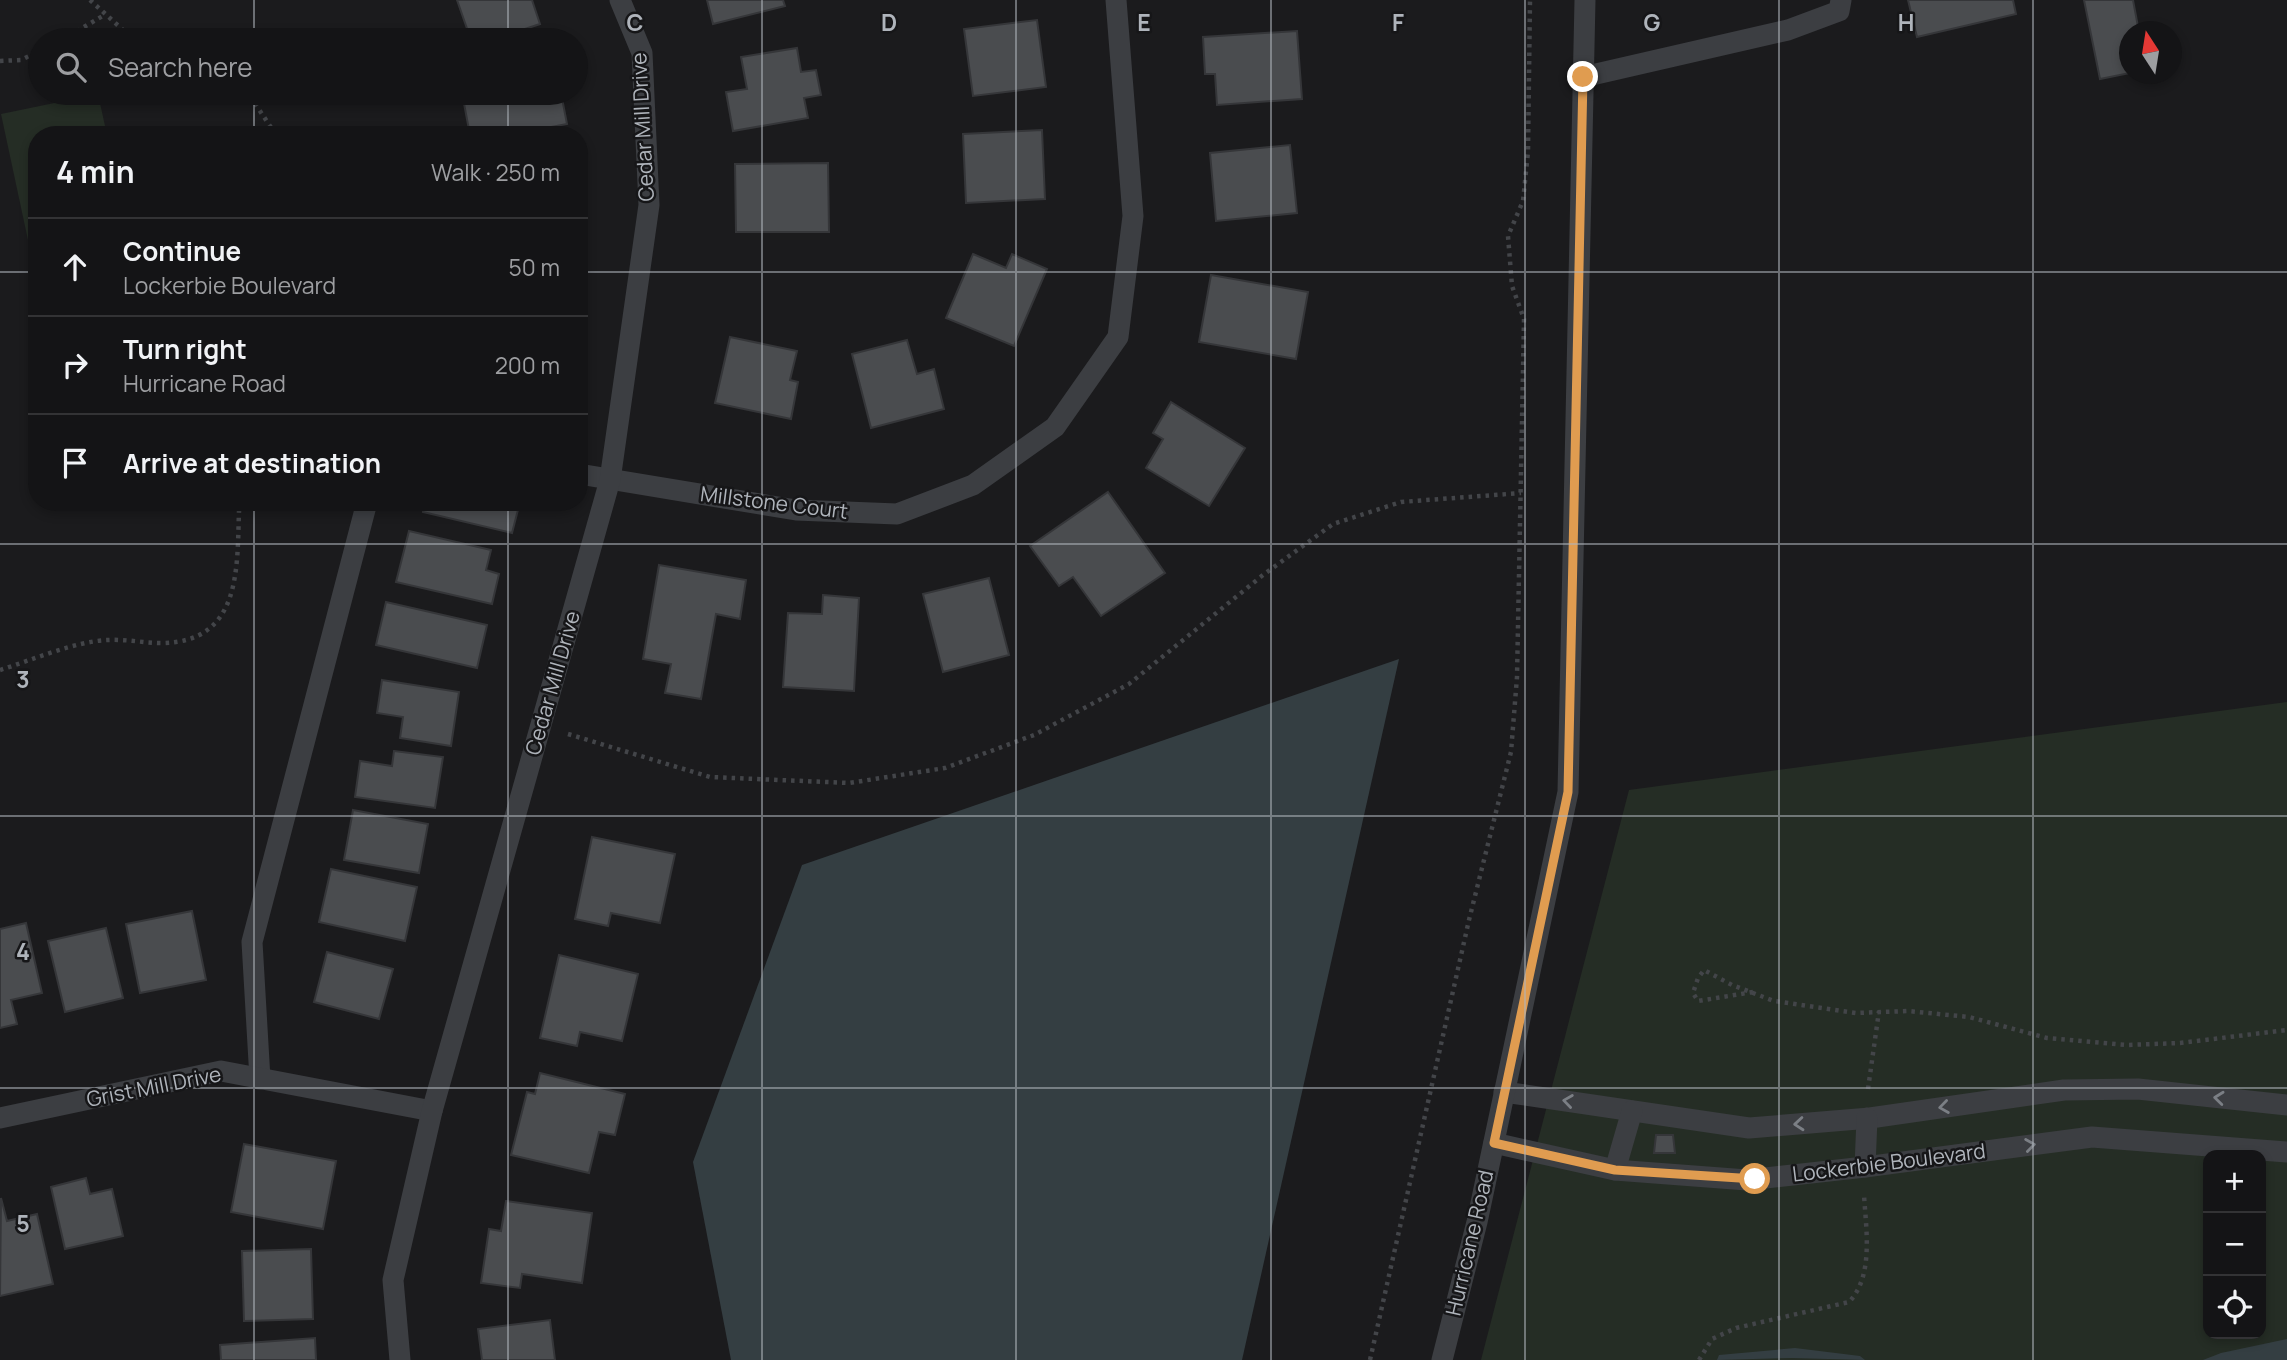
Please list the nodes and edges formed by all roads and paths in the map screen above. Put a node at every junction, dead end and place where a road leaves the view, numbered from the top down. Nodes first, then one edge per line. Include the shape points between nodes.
1 (90, 0) edge
2 (620, 0) edge
3 (1116, 0) edge
4 (1530, 0) edge
5 (1585, 0) edge
6 (1841, 0) edge
7 (106, 14) junction
8 (82, 28) edge
9 (121, 28) edge
10 (28, 57) edge
11 (0, 61) edge
12 (1583, 77) junction
13 (256, 105) edge
14 (270, 126) edge
15 (588, 476) edge
16 (610, 480) junction
17 (1521, 493) junction
18 (239, 511) edge
19 (365, 511) edge
20 (0, 670) edge
21 (541, 726) junction
22 (1753, 992) junction
23 (1879, 1011) junction
24 (2287, 1030) edge
25 (260, 1079) junction
26 (1504, 1092) junction
27 (2287, 1105) edge
28 (432, 1111) junction
29 (1632, 1111) junction
30 (0, 1118) edge
31 (1867, 1118) junction
32 (1494, 1143) junction
33 (2287, 1152) edge
34 (1865, 1167) junction
35 (1615, 1170) junction
36 (1864, 1192) dead end
37 (400, 1360) edge
38 (1370, 1360) edge
39 (1442, 1360) edge
40 (1699, 1360) edge

1 - 7 path
2 - 16 street, Cedar Mill Drive via 642,52 649,205
3 - 16 street, Millstone Court via 1133,216 1118,337 1055,427 973,485 897,514 796,510
4 - 17 path via 1524,201 1508,236 1512,285 1524,319
5 - 12 street, Hurricane Road
6 - 12 street via 1839,11 1788,30
7 - 8 path
7 - 9 path
10 - 11 path
12 - 26 street, Hurricane Road via 1568,792
13 - 14 path
15 - 16 street, Millstone Court
16 - 21 street, Cedar Mill Drive
17 - 21 path via 1401,502 1333,524 1129,684 1034,735 945,768 849,783 710,777
17 - 38 path via 1511,752
18 - 20 path via 237,574 214,627 195,639 163,643 107,640
19 - 25 street via 252,942
21 - 28 street, Cedar Mill Drive
22 - 22 path via 1704,970 1693,993 1698,1001
22 - 23 path via 1792,1004 1856,1013
23 - 24 path via 1969,1017 2047,1038 2127,1045 2180,1044
23 - 31 path
25 - 28 street, Grist Mill Drive
25 - 30 street, Grist Mill Drive via 221,1071
29 -> 26 street
26 - 32 street, Hurricane Road
27 -> 31 street via 2138,1089 2064,1090
28 - 37 street, Cedar Mill Drive via 393,1280
31 -> 29 street via 1749,1128
29 - 35 street
31 - 34 street
32 - 35 street, Lockerbie Boulevard
32 - 39 street, Hurricane Road
34 -> 33 street, Lockerbie Boulevard via 2092,1137
34 - 35 street, Lockerbie Boulevard via 1747,1180
36 - 40 path via 1862,1284 1849,1303 1736,1328 1712,1339

